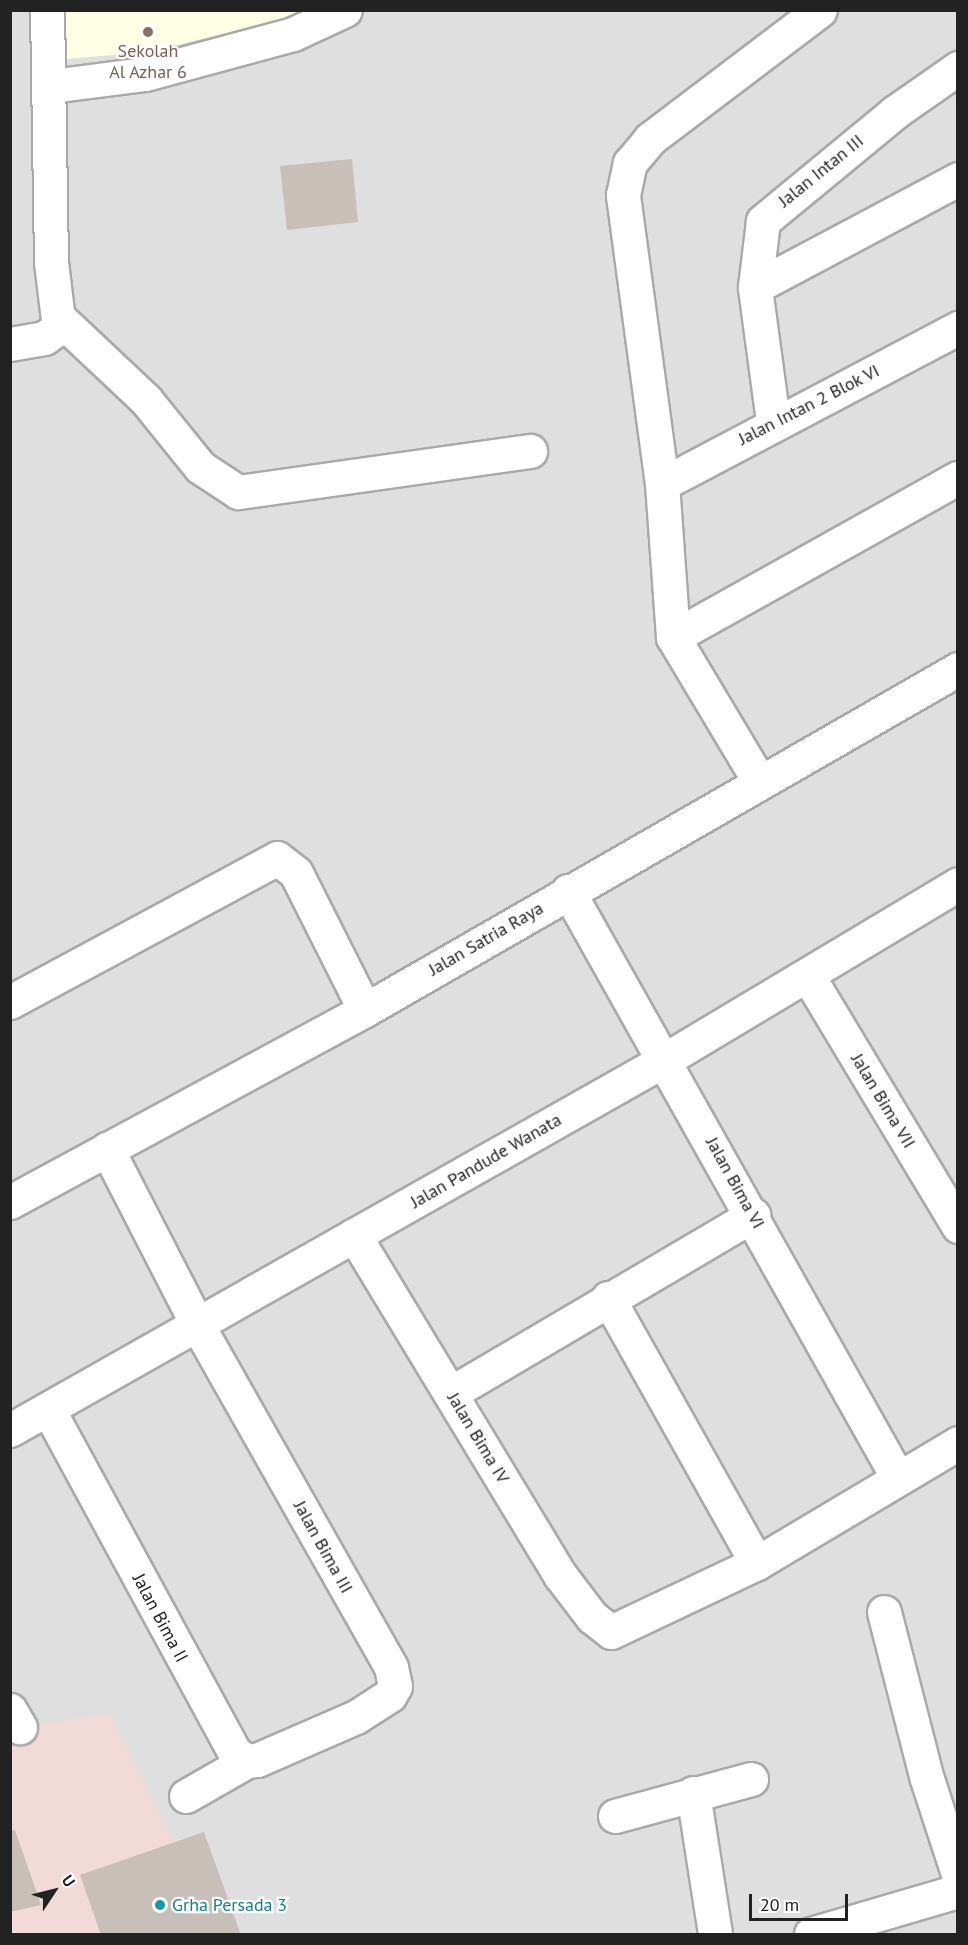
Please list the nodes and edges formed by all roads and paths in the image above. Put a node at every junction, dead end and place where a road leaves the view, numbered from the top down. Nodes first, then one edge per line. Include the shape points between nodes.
1 (47, 10) edge
2 (345, 10) edge
3 (820, 10) edge
4 (957, 68) edge
5 (51, 86) junction
6 (957, 179) edge
7 (755, 287) junction
8 (59, 318) junction
9 (957, 328) edge
10 (10, 344) edge
11 (773, 421) junction
12 (530, 451) dead end
13 (957, 478) edge
14 (662, 484) junction
15 (673, 637) junction
16 (957, 669) edge
17 (758, 779) junction
18 (957, 884) edge
19 (568, 891) junction
20 (808, 976) junction
21 (10, 1002) edge
22 (365, 1010) junction
23 (666, 1059) junction
24 (106, 1149) junction
25 (10, 1202) edge
26 (753, 1215) junction
27 (957, 1226) edge
28 (354, 1235) junction
29 (608, 1298) junction
30 (197, 1324) junction
31 (451, 1393) junction
32 (48, 1409) junction
33 (10, 1430) edge
34 (957, 1443) edge
35 (898, 1478) junction
36 (757, 1563) junction
37 (884, 1612) dead end
38 (247, 1761) junction
39 (751, 1779) dead end
40 (693, 1793) junction
41 (186, 1796) dead end
42 (615, 1816) dead end
43 (957, 1874) edge
44 (957, 1891) edge
45 (715, 1935) edge
46 (811, 1935) edge

1 - 5 street
2 - 5 street via 292,34 145,74
3 - 14 street via 677,116 630,163 623,195
4 - 7 street, Jalan Intan III via 780,203 763,221
5 - 8 street via 51,262
6 - 7 street
7 - 11 street, Jalan Intan III
8 - 10 street via 59,328 53,334
8 - 12 street via 146,400 200,467 238,492
9 - 11 street, Jalan Intan 2 Blok VI
11 - 14 street, Jalan Intan 2 Blok VI
13 - 15 street
14 - 15 street
15 - 17 street
16 - 17 street, Jalan Satria Raya
17 - 19 street, Jalan Satria Raya
18 - 20 street, Jalan Pandude Wanata
19 - 22 street, Jalan Satria Raya
19 - 23 street, Jalan Bima VI
20 - 23 street, Jalan Pandude Wanata
20 - 27 street, Jalan Bima VII
21 - 22 street via 264,861 280,858 290,864 307,893
22 - 24 street, Jalan Satria Raya
23 - 26 street, Jalan Bima VI
23 - 28 street, Jalan Pandude Wanata
24 - 25 street, Jalan Satria Raya
24 - 30 street, Jalan Bima III
26 - 29 street
26 - 35 street, Jalan Bima VI
28 - 30 street, Jalan Pandude Wanata
28 - 31 street, Jalan Bima IV
29 - 31 street
29 - 36 street
30 - 32 street, Jalan Pandude Wanata
30 - 38 street, Jalan Bima III via 393,1674 395,1686 387,1698 312,1737
31 - 36 street, Jalan Bima IV via 560,1575 592,1617 611,1632
32 - 33 street, Jalan Pandude Wanata
32 - 38 street, Jalan Bima II via 226,1739
34 - 35 street
35 - 36 street
37 - 43 street via 927,1779
38 - 41 street
39 - 40 street
40 - 42 street
40 - 45 street
44 - 46 street

